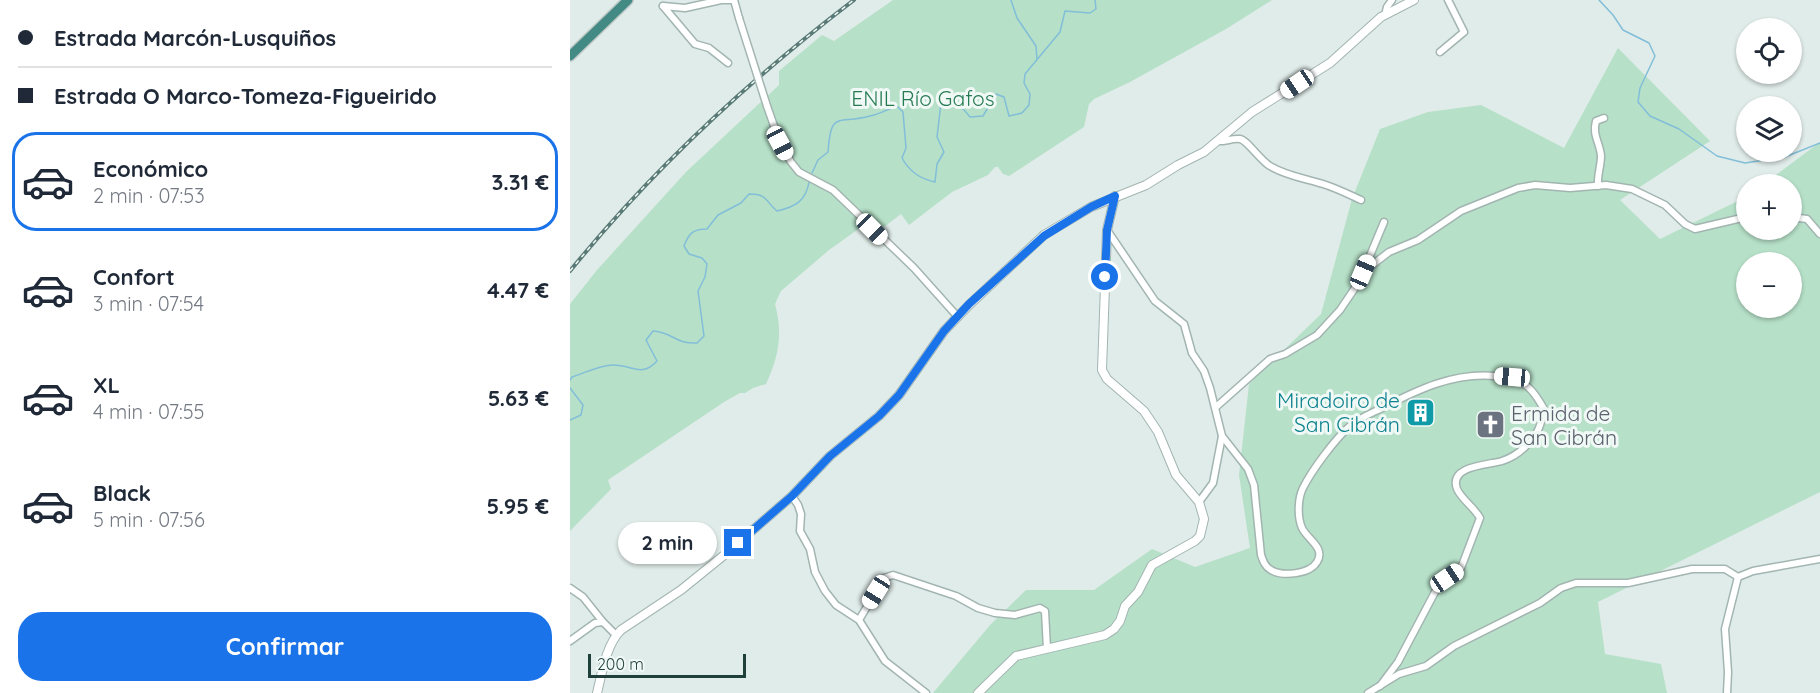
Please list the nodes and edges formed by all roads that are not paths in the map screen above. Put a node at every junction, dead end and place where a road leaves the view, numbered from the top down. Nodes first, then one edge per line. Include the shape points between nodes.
1 (628, 0) edge
2 (734, 0) edge
3 (1392, 0) edge
4 (1414, 0) edge
5 (1449, 0) edge
6 (1385, 15) junction
7 (1440, 52) dead end
8 (570, 56) edge
9 (728, 63) dead end
10 (1604, 118) dead end
11 (1217, 141) junction
12 (1598, 186) junction
13 (1115, 196) junction
14 (1361, 200) dead end
15 (1802, 218) edge
16 (1736, 219) edge
17 (1384, 222) dead end
18 (1107, 230) junction
19 (1820, 234) edge
20 (1363, 272) junction
21 (957, 316) junction
22 (1216, 407) junction
23 (1222, 436) junction
24 (792, 496) junction
25 (1198, 502) junction
26 (1820, 560) edge
27 (1738, 577) junction
28 (570, 588) edge
29 (859, 620) junction
30 (603, 622) junction
31 (616, 635) junction
32 (570, 641) edge
33 (1047, 649) junction
34 (1380, 686) junction
35 (597, 693) edge
36 (926, 693) edge
37 (978, 693) edge
38 (1368, 693) edge
39 (1727, 693) edge

1 - 8 highway
2 - 9 street via 685,8 663,6 695,44 709,48
2 - 21 street, bridge via 767,106 790,162 799,172 833,190 914,268
3 - 6 street
4 - 6 street
5 - 7 street via 1464,32
6 - 11 street via 1329,63 1258,108
10 - 12 street via 1596,121 1594,129 1601,156
11 - 13 street via 1146,185
11 - 14 street via 1240,139 1261,161 1279,171
12 - 16 street via 1639,191 1665,205 1695,229
12 - 20 street via 1518,188 1461,211 1418,240 1389,252
13 - 18 street
13 - 21 street via 1044,236
15 - 19 street
17 - 20 street
18 - 22 street via 1155,301 1184,324
18 - 25 street via 1102,370 1144,411 1158,432 1176,475
20 - 22 street via 1340,310 1317,335 1270,359
21 - 24 street via 899,395 864,430 830,456
22 - 23 street
23 - 25 street via 1213,483
23 - 34 street via 1248,469 1254,485 1265,564 1272,570 1299,572 1312,568 1320,555 1301,526 1301,492 1351,425 1418,389 1447,381 1481,375 1512,377 1533,390 1544,409 1540,430 1526,447 1459,475 1458,490 1480,518 1477,529 1461,568 1435,592 1398,662
24 - 29 street via 801,514 800,531 825,591 836,605
24 - 31 street via 698,577
25 - 33 street via 1204,519 1200,536 1188,547 1152,565 1114,629 1105,635
26 - 27 street
27 - 34 street via 1720,569 1692,569 1628,583 1576,583 1454,646 1426,666 1399,674
27 - 39 street via 1725,629
28 - 30 street via 583,597
29 - 33 street via 884,578 893,574 995,614 1015,615 1040,608 1045,611
29 - 36 street via 885,661
30 - 31 street
30 - 32 street via 595,623
31 - 35 street
33 - 37 street via 1016,656
34 - 38 street

